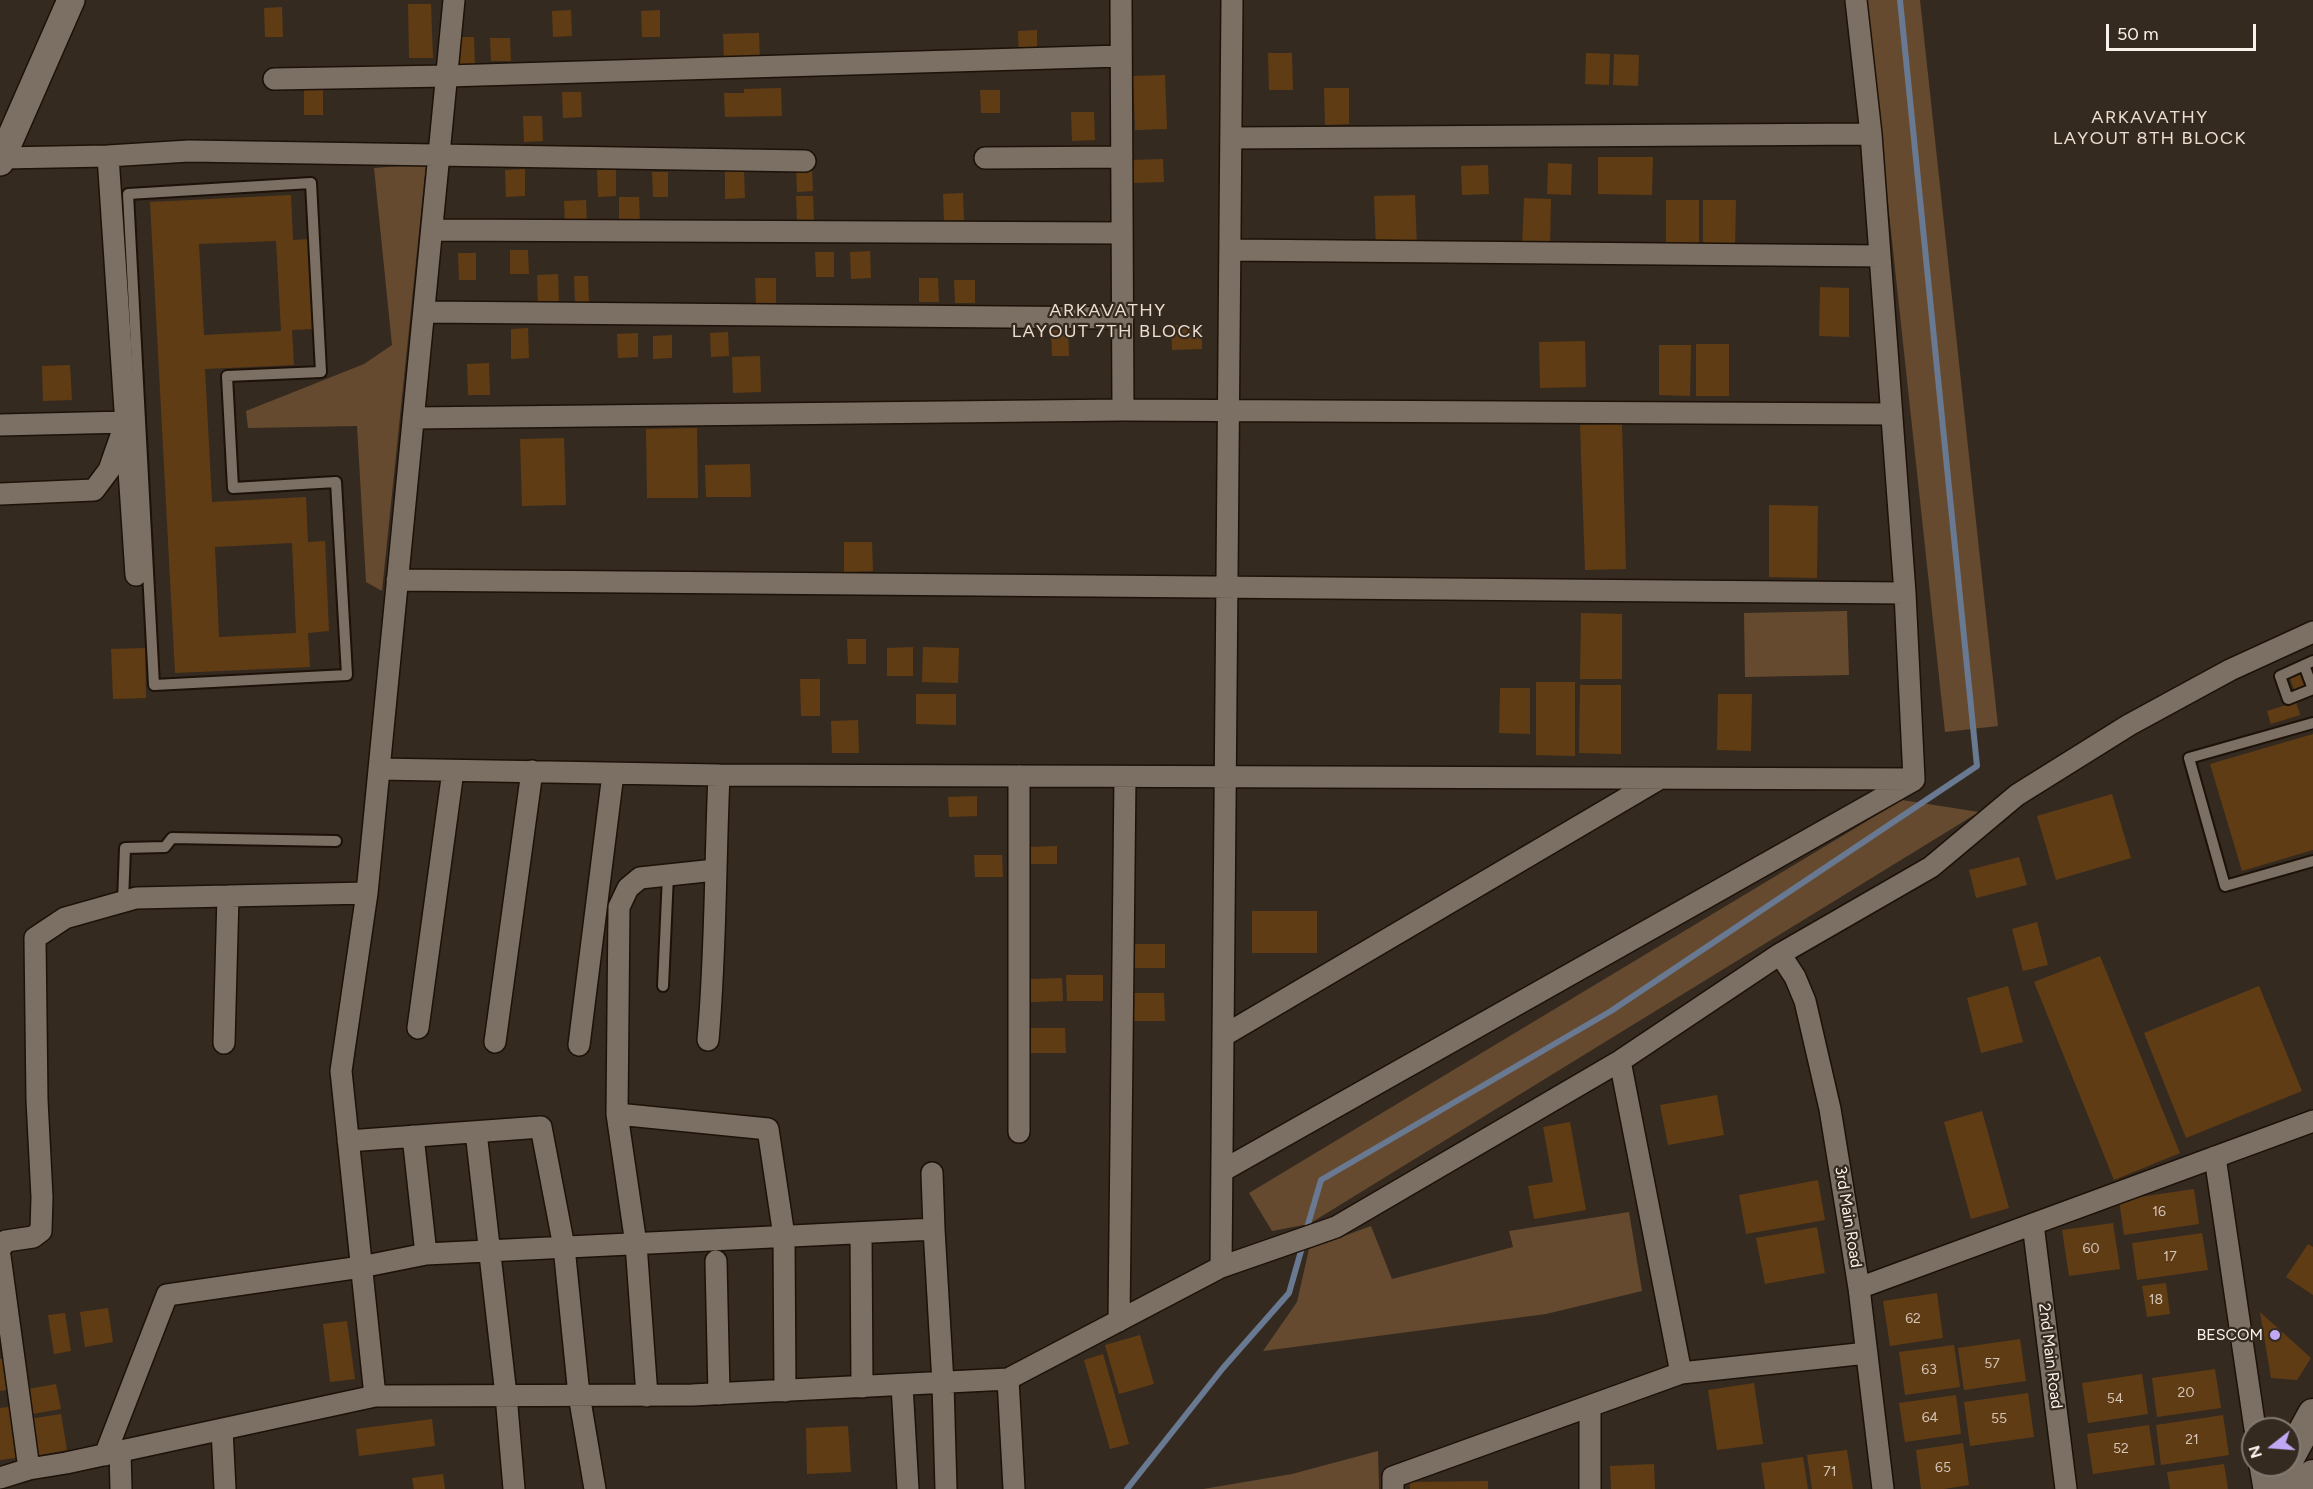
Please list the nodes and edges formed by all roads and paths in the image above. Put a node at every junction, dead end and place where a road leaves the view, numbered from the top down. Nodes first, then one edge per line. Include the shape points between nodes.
1 (71, 0) edge
2 (454, 0) edge
3 (1121, 0) edge
4 (1232, 0) edge
5 (1856, 0) edge
6 (1121, 56) junction
7 (447, 76) junction
8 (274, 79) dead end
9 (1871, 134) junction
10 (1231, 138) junction
11 (108, 156) junction
12 (439, 156) junction
13 (1122, 157) junction
14 (985, 159) dead end
15 (1, 160) edge
16 (805, 161) dead end
17 (432, 230) junction
18 (1122, 234) junction
19 (1231, 250) junction
20 (1880, 256) junction
21 (424, 312) junction
22 (1122, 318) junction
23 (1123, 411) junction
24 (1229, 411) junction
25 (1892, 414) junction
26 (413, 418) junction
27 (133, 422) junction
28 (0, 425) edge
29 (0, 494) edge
30 (136, 575) dead end
31 (398, 580) junction
32 (1227, 587) junction
33 (1905, 593) junction
34 (2313, 632) edge
35 (2313, 723) edge
36 (379, 769) junction
37 (453, 771) junction
38 (532, 771) junction
39 (613, 774) junction
40 (718, 775) junction
41 (1019, 776) junction
42 (1125, 777) junction
43 (1225, 777) junction
44 (1659, 778) junction
45 (1914, 779) junction
46 (336, 842) dead end
47 (2313, 861) edge
48 (715, 870) junction
49 (668, 875) junction
50 (367, 893) junction
51 (228, 896) junction
52 (123, 902) junction
53 (1780, 954) junction
54 (663, 986) dead end
55 (418, 1028) dead end
56 (1223, 1036) junction
57 (708, 1040) dead end
58 (495, 1042) dead end
59 (224, 1043) dead end
60 (579, 1045) dead end
61 (1620, 1061) junction
62 (617, 1114) junction
63 (2313, 1121) edge
64 (476, 1132) junction
65 (1019, 1132) dead end
66 (413, 1136) junction
67 (348, 1141) junction
68 (2215, 1157) junction
69 (1221, 1171) junction
70 (932, 1173) dead end
71 (2033, 1224) junction
72 (934, 1229) junction
73 (861, 1233) junction
74 (784, 1236) junction
75 (636, 1244) junction
76 (564, 1247) junction
77 (0, 1249) edge
78 (489, 1251) junction
79 (426, 1254) junction
80 (0, 1256) edge
81 (716, 1261) dead end
82 (361, 1267) junction
83 (1221, 1267) junction
84 (1859, 1288) junction
85 (1119, 1321) junction
86 (1867, 1353) junction
87 (1681, 1373) junction
88 (1008, 1379) junction
89 (943, 1383) junction
90 (902, 1385) junction
91 (862, 1387) junction
92 (785, 1391) junction
93 (719, 1394) junction
94 (506, 1395) junction
95 (579, 1395) junction
96 (375, 1396) junction
97 (647, 1396) junction
98 (1590, 1406) junction
99 (2313, 1414) edge
100 (2253, 1417) edge
101 (222, 1429) junction
102 (2301, 1436) edge
103 (112, 1453) junction
104 (29, 1469) junction
105 (2313, 1475) edge
106 (0, 1478) edge
107 (1393, 1483) edge
108 (121, 1489) edge
109 (225, 1489) edge
110 (514, 1489) edge
111 (595, 1489) edge
112 (908, 1489) edge
113 (946, 1489) edge
114 (1014, 1489) edge
115 (1590, 1489) edge
116 (1883, 1489) edge
117 (2066, 1489) edge
118 (2305, 1489) edge

1 - 15 street
2 - 7 street
3 - 6 street
4 - 10 street
5 - 9 street
6 - 7 street
6 - 13 street
7 - 8 street
7 - 12 street
9 - 10 street
9 - 20 street
10 - 19 street
11 - 12 street via 189,151
11 - 15 street
11 - 27 street
12 - 16 street
12 - 17 street
13 - 14 street
13 - 18 street
17 - 18 street
17 - 21 street
18 - 22 street
19 - 20 street
19 - 24 street
20 - 25 street
21 - 22 street
21 - 26 street
22 - 23 street
23 - 24 street
23 - 26 street
24 - 25 street
24 - 32 street
25 - 33 street
26 - 31 street
27 - 27 lane via 154,685 347,675 336,482 233,488 227,376 321,372 311,183 128,194
27 - 28 street
27 - 29 street via 109,470 94,490
27 - 30 street
31 - 32 street
31 - 36 street
32 - 33 street
32 - 43 street
33 - 45 street
34 - 53 street via 2230,670 2129,725 2017,795 1931,867
35 - 47 lane via 2189,758 2225,886
36 - 37 street
36 - 50 street
37 - 38 street
37 - 55 street
38 - 39 street
38 - 58 street
39 - 40 street
39 - 60 street
40 - 41 street
40 - 48 street
41 - 42 street
41 - 65 street
42 - 43 street
42 - 85 street
43 - 44 street
43 - 56 street
44 - 45 street
44 - 56 street
45 - 69 street
46 - 52 lane via 172,838 165,847 125,848
48 - 49 street
48 - 57 street
49 - 54 lane
49 - 62 street via 640,878 628,888 619,907
50 - 51 street
50 - 67 street via 341,1071
51 - 52 street via 136,898
51 - 59 street
52 - 77 street via 65,918 35,938 41,1231 33,1237 6,1241
53 - 61 street
53 - 84 street, 3rd Main Road via 1800,989 1811,1023 1843,1178
56 - 69 street
61 - 83 street via 1336,1227
61 - 87 street
62 - 74 street via 768,1129
62 - 75 street
63 - 68 street
64 - 66 street
64 - 76 street via 541,1127
64 - 78 street
66 - 67 street
66 - 79 street
67 - 82 street
68 - 71 street
68 - 100 street
69 - 83 street
70 - 72 street
71 - 84 street
71 - 117 street, 2nd Main Road
72 - 73 street
72 - 89 street
73 - 74 street
73 - 91 street
74 - 75 street
74 - 92 street
75 - 76 street
75 - 97 street
76 - 78 street
76 - 95 street
78 - 79 street
78 - 94 street
79 - 82 street
80 - 104 street
81 - 93 street
82 - 96 street
82 - 103 street via 167,1295
83 - 85 street
84 - 86 street, 3rd Main Road
85 - 88 street
86 - 87 street
86 - 116 street, 3rd Main Road
87 - 98 street
88 - 89 street
88 - 114 street
89 - 90 street
89 - 113 street
90 - 91 street
90 - 112 street
91 - 92 street
92 - 93 street
93 - 97 street
94 - 95 street
94 - 96 street
94 - 110 street
95 - 97 street
95 - 111 street
96 - 101 street
98 - 107 street
98 - 115 street
99 - 102 main road
101 - 103 street
101 - 109 street
103 - 104 street
103 - 108 street
104 - 106 street
105 - 118 main road

